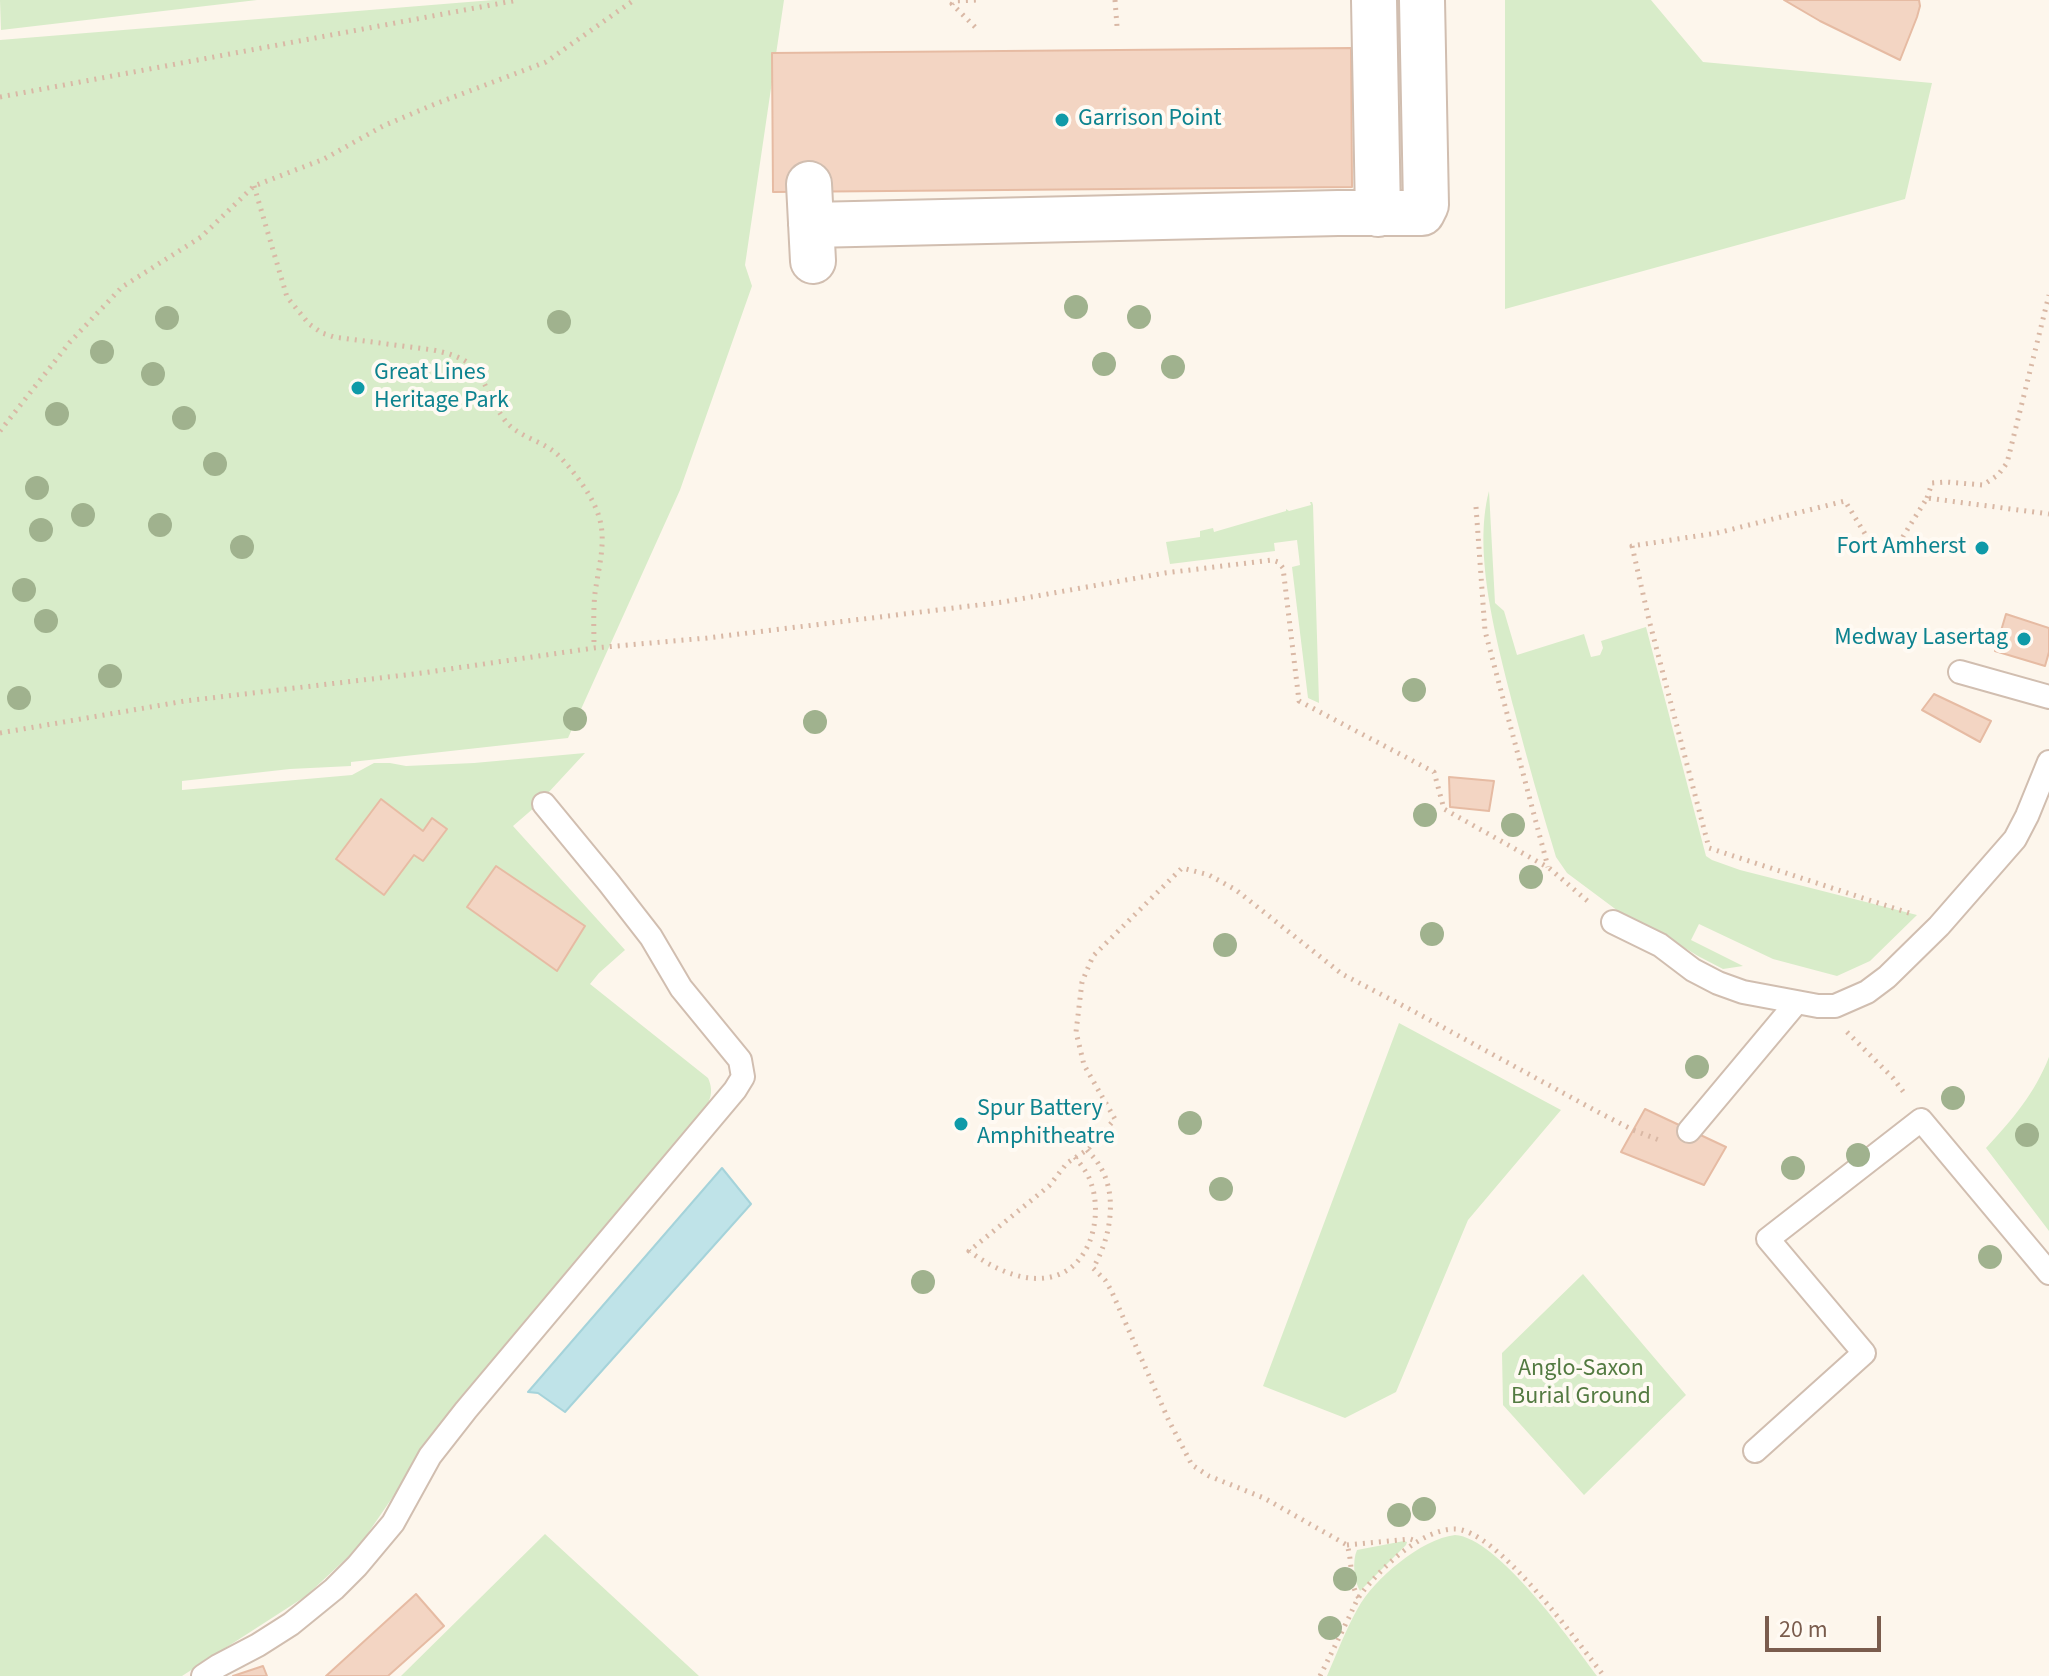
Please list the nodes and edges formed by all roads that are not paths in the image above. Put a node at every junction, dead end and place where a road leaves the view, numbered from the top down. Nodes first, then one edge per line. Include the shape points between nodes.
1 (1374, 0) edge
2 (1422, 0) edge
3 (1378, 214) junction
4 (811, 223) dead end
5 (1960, 672) dead end
6 (2049, 697) edge
7 (2049, 762) edge
8 (544, 804) dead end
9 (1613, 922) road end
10 (1797, 1002) junction
11 (1689, 1131) road end
12 (2049, 1273) edge
13 (1755, 1451) dead end
14 (203, 1676) edge

1 - 3 street
2 - 3 street via 1426,205 1418,214
3 - 4 street
5 - 6 lane
7 - 10 lane via 2015,839 1887,977 1857,998 1830,1006
8 - 14 lane via 651,937 681,988 740,1060 743,1077 466,1410 366,1556 291,1624
9 - 10 lane via 1718,983
10 - 11 lane
12 - 13 lane via 1921,1120 1768,1239 1864,1353

